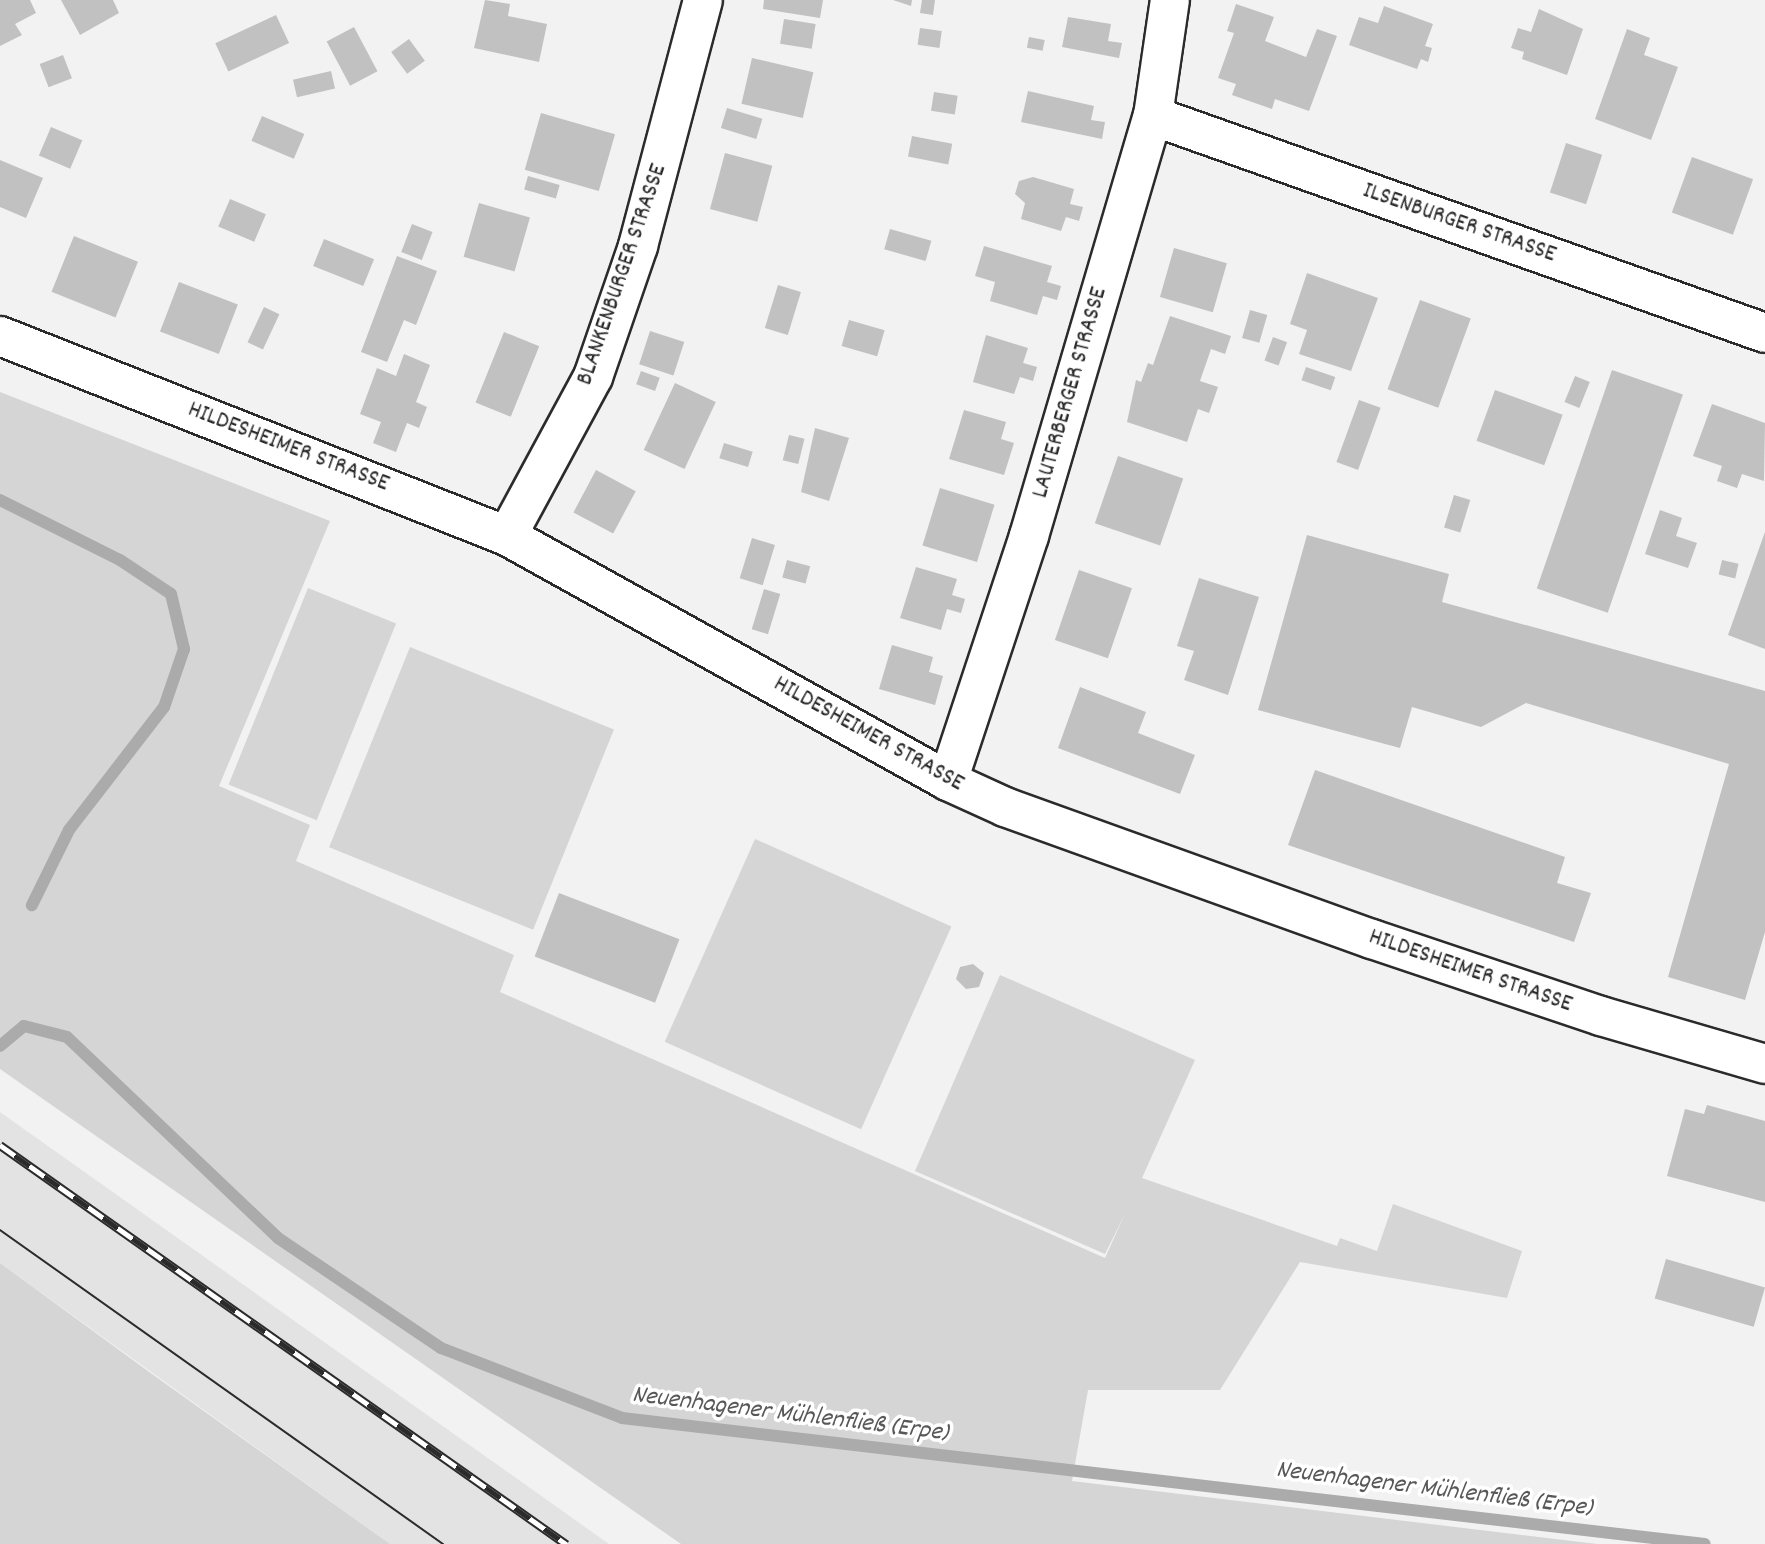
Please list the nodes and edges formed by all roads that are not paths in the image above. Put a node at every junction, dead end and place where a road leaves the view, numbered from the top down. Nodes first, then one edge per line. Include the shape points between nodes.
1 (703, 0) edge
2 (1170, 0) edge
3 (1153, 116) junction
4 (1765, 333) edge
5 (0, 336) edge
6 (507, 536) junction
7 (948, 781) junction
8 (1765, 1064) edge

1 - 6 street, BLANKENBURGER STRASSE via 638,246 593,377
2 - 3 street, LAUTERBERGER STRASSE
3 - 4 street, ILSENBURGER STRASSE
3 - 7 street, LAUTERBERGER STRASSE via 1024,550
5 - 6 street, HILDESHEIMER STRASSE
6 - 7 street, HILDESHEIMER STRASSE
7 - 8 street, HILDESHEIMER STRASSE via 1093,842 1372,939

